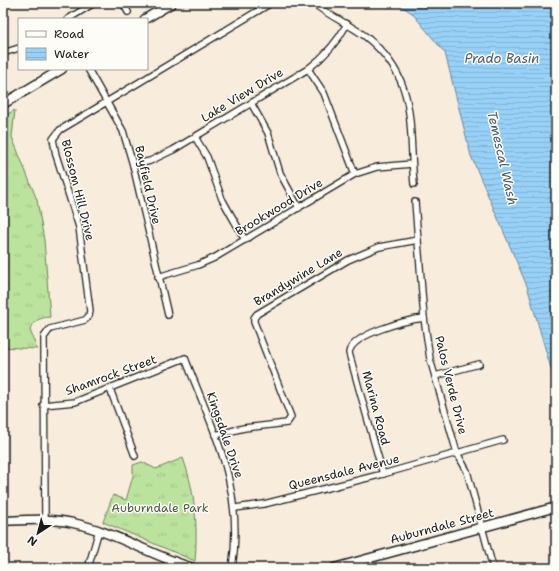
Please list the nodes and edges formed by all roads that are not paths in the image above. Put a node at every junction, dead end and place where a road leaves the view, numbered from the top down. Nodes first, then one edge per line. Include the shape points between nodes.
1 (94, 3) edge
2 (123, 3) edge
3 (172, 3) edge
4 (271, 3) edge
5 (313, 3) edge
6 (128, 12) dead end
7 (70, 18) edge
8 (147, 18) edge
9 (347, 24) junction
10 (18, 48) edge
11 (3, 53) edge
12 (308, 68) junction
13 (60, 70) edge
14 (89, 70) edge
15 (108, 101) junction
16 (251, 103) junction
17 (3, 104) edge
18 (196, 137) junction
19 (412, 164) junction
20 (134, 165) junction
21 (355, 174) junction
22 (414, 184) dead end
23 (415, 202) dead end
24 (300, 208) junction
25 (245, 240) junction
26 (418, 240) junction
27 (158, 277) junction
28 (168, 314) dead end
29 (424, 318) junction
30 (185, 358) joint
31 (479, 364) dead end
32 (435, 376) junction
33 (110, 389) junction
34 (43, 405) junction
35 (215, 435) junction
36 (503, 440) dead end
37 (457, 453) junction
38 (135, 456) dead end
39 (383, 474) junction
40 (556, 507) edge
41 (235, 508) junction
42 (45, 520) junction
43 (3, 521) edge
44 (483, 528) junction
45 (98, 530) junction
46 (168, 564) edge
47 (88, 568) edge
48 (194, 568) edge
49 (232, 568) edge
50 (334, 568) edge
51 (493, 568) edge

1 - 7 street
2 - 6 street
3 - 8 street
4 - 15 street, Blossom Hill Drive
5 - 9 street
9 - 12 street, Lake View Drive via 328,53
9 - 19 street via 366,37 383,54 402,83 412,127
10 - 11 street
12 - 16 street, Lake View Drive
12 - 21 street via 324,93
13 - 17 street
14 - 15 street, Bayfield Drive
15 - 20 street, Bayfield Drive via 123,131
15 - 34 street, Blossom Hill Drive via 60,130 53,138 79,227 90,311 85,320 50,329 44,337
16 - 18 street, Lake View Drive
16 - 24 street via 268,133 280,173
18 - 20 street, Lake View Drive via 156,158
18 - 25 street via 207,157 222,199
19 - 21 street, Brookwood Drive via 377,168
19 - 22 street
20 - 27 street, Bayfield Drive
21 - 24 street, Brookwood Drive
23 - 26 street, Palos Verde Drive
24 - 25 street, Brookwood Drive
25 - 27 street, Brookwood Drive via 203,263
26 - 29 street, Palos Verde Drive
26 - 35 street, Brandywine Lane via 379,247 348,260 257,314 254,322 291,417 286,423 244,428
27 - 28 street, Bayfield Drive
29 - 32 street, Palos Verde Drive
29 - 39 street, Marina Road via 391,325 356,342 350,348 349,353
30 - 33 street, Shamrock Street
30 - 35 street, Kingsdale Drive
31 - 32 street
32 - 37 street, Palos Verde Drive
33 - 34 street, Shamrock Street via 75,402
33 - 38 street
34 - 42 street, Blossom Hill Drive
35 - 41 street, Kingsdale Drive via 230,479
36 - 37 street, Queensdale Avenue
37 - 39 street, Queensdale Avenue
37 - 44 street, Palos Verde Drive via 467,471
39 - 41 street, Queensdale Avenue via 264,504
40 - 44 street, Auburndale Street
41 - 49 street, Kingsdale Drive
42 - 43 street
42 - 45 street via 72,522
44 - 50 street, Auburndale Street
44 - 51 street, Palos Verde Drive
45 - 46 street
45 - 47 street
46 - 48 street

